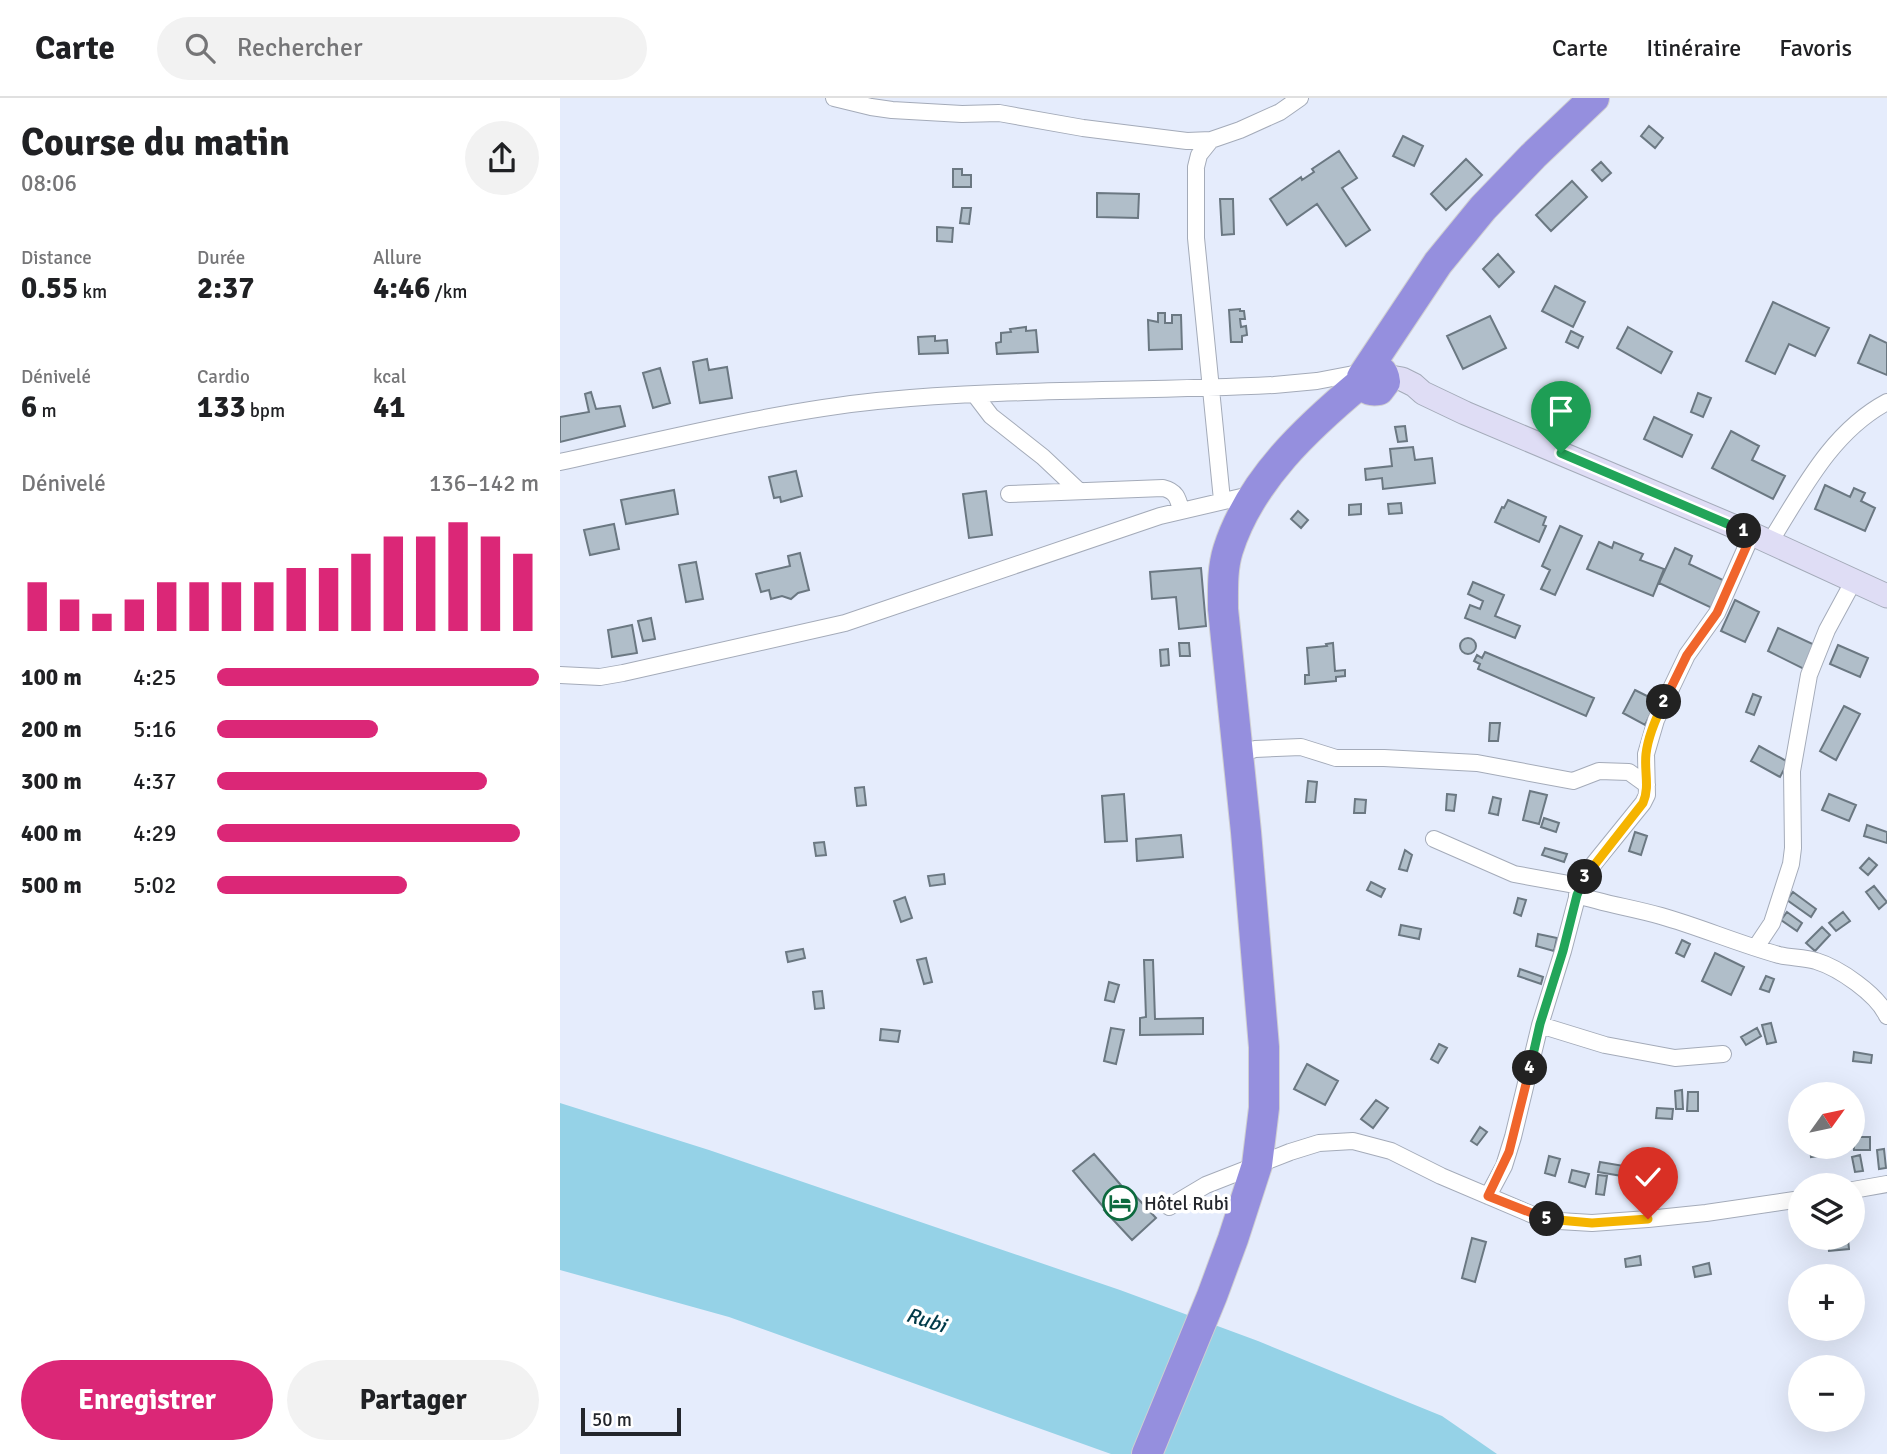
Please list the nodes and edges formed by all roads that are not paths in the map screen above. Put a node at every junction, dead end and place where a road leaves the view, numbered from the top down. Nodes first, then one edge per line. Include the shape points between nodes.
1 (834, 98) edge
2 (1300, 98) edge
3 (1594, 98) edge
4 (1212, 140) junction
5 (1187, 141) junction
6 (1199, 155) junction
7 (1373, 377) junction
8 (1209, 388) junction
9 (975, 395) junction
10 (1887, 402) edge
11 (560, 462) edge
12 (1079, 490) junction
13 (1009, 494) dead end
14 (1254, 494) junction
15 (1222, 500) junction
16 (1181, 510) junction
17 (1761, 538) junction
18 (1853, 582) junction
19 (1887, 596) edge
20 (560, 675) edge
21 (1646, 754) junction
22 (1238, 755) junction
23 (1629, 772) junction
24 (1647, 785) junction
25 (1434, 839) dead end
26 (1578, 890) junction
27 (1756, 947) junction
28 (1887, 1016) edge
29 (1540, 1024) junction
30 (1723, 1054) dead end
31 (1257, 1165) junction
32 (1887, 1184) edge
33 (1865, 1188) edge
34 (1488, 1196) junction
35 (1788, 1201) edge
36 (1170, 1207) dead end
37 (1147, 1454) edge

1 - 5 street via 892,110 999,113
2 - 4 street via 1280,112
3 - 7 highway via 1483,208 1438,263 1399,320 1391,358
4 - 5 street
4 - 6 street
5 - 6 street
6 - 8 street via 1196,238
7 - 8 street
7 - 14 highway via 1317,419
7 - 17 street via 1398,394 1423,393
8 - 9 street
8 - 15 street
9 - 11 street via 850,405
9 - 12 street via 991,416
10 - 17 street via 1845,433
12 - 13 street
12 - 16 street via 1163,488 1178,496
14 - 15 street
14 - 22 highway via 1228,551 1222,580
15 - 16 street
16 - 20 street via 833,627 623,673
17 - 18 street
17 - 21 street via 1687,655 1656,720
18 - 19 street
18 - 27 street via 1809,674 1792,771 1791,864 1772,923
21 - 23 street
21 - 24 street
22 - 23 street via 1255,749 1301,747 1329,757 1477,763 1573,781 1599,771
22 - 31 highway via 1264,1047 1264,1108
23 - 24 street
24 - 26 street via 1643,803
25 - 26 street via 1496,868
26 - 27 street via 1606,905 1661,916
26 - 29 street
27 - 28 street via 1829,967 1878,1000
29 - 30 street via 1605,1045 1675,1058
29 - 34 street via 1513,1137
31 - 34 street via 1319,1143 1353,1141 1391,1151
31 - 36 street via 1206,1185
31 - 37 highway via 1212,1296
32 - 33 street
34 - 35 street via 1540,1218 1573,1223 1706,1213

